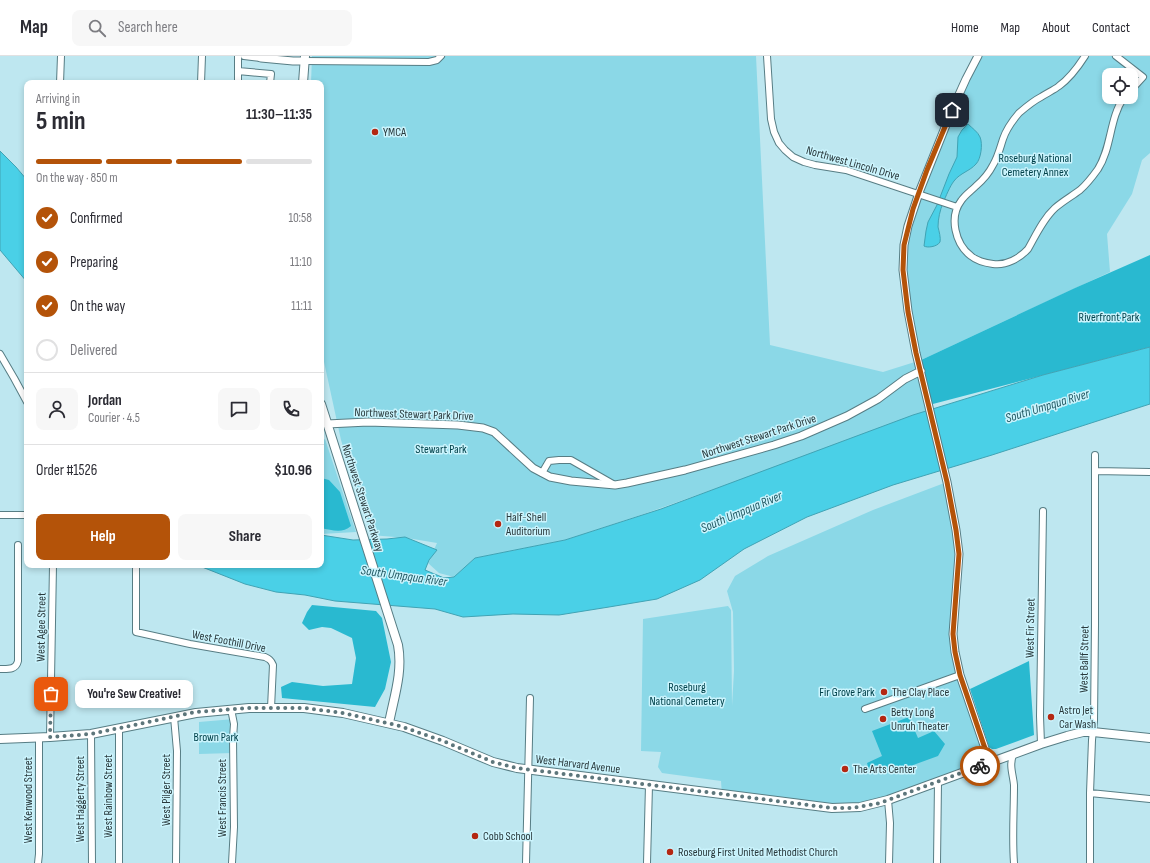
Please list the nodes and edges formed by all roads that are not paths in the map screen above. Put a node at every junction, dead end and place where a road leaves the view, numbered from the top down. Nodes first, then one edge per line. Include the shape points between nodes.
1 (61, 56) edge
2 (202, 56) edge
3 (238, 56) edge
4 (244, 56) edge
5 (441, 56) edge
6 (767, 56) edge
7 (978, 56) edge
8 (1085, 56) edge
9 (1116, 56) edge
10 (261, 57) edge
11 (304, 59) edge
12 (1132, 68) edge
13 (238, 70) junction
14 (1138, 72) edge
15 (60, 80) edge
16 (202, 80) edge
17 (238, 80) edge
18 (270, 80) edge
19 (304, 80) edge
20 (1138, 83) edge
21 (1120, 104) edge
22 (918, 193) junction
23 (958, 207) junction
24 (0, 354) edge
25 (921, 371) junction
26 (24, 396) edge
27 (324, 414) edge
28 (327, 424) junction
29 (1095, 455) dead end
30 (1095, 471) junction
31 (1150, 472) edge
32 (542, 473) junction
33 (615, 485) junction
34 (1043, 511) dead end
35 (0, 515) edge
36 (24, 515) edge
37 (18, 545) dead end
38 (53, 568) edge
39 (136, 568) edge
40 (0, 669) edge
41 (960, 675) junction
42 (530, 698) dead end
43 (271, 708) junction
44 (231, 709) junction
45 (865, 709) dead end
46 (174, 718) junction
47 (389, 723) junction
48 (119, 729) junction
49 (1093, 732) junction
50 (91, 734) junction
51 (50, 737) junction
52 (39, 738) junction
53 (1150, 738) edge
54 (0, 739) edge
55 (1041, 744) junction
56 (1013, 755) junction
57 (990, 763) junction
58 (529, 770) junction
59 (938, 782) junction
60 (649, 785) junction
61 (1090, 793) junction
62 (1150, 799) edge
63 (888, 800) junction
64 (38, 863) edge
65 (92, 863) edge
66 (119, 863) edge
67 (176, 863) edge
68 (232, 863) edge
69 (526, 863) edge
70 (647, 863) edge
71 (889, 863) edge
72 (937, 863) edge
73 (1014, 863) edge
74 (1090, 863) edge

1 - 15 street
2 - 16 street
3 - 13 street
4 - 10 street
5 - 11 street via 429,62
6 - 22 street, Northwest Lincoln Drive via 772,125 776,137 793,157 815,165 846,170
7 - 22 street
8 - 23 street via 1078,68 1061,85 1034,101 1013,120 990,170 961,200
9 - 12 street
10 - 11 street via 293,62
11 - 19 main road
13 - 17 street
13 - 18 street via 271,72
14 - 20 street via 1144,77
21 - 23 street via 1098,168 1081,189 1049,214 1028,249 1019,257 996,265 970,256 960,244 956,230
22 - 23 street, Northwest Lincoln Drive
22 - 25 street via 904,245 903,270 908,312
24 - 26 street
25 - 33 street, Northwest Stewart Park Drive via 904,379 854,413 801,436 686,470
25 - 41 street via 947,482 959,554 953,634
27 - 28 main road, Northwest Stewart Parkway
28 - 32 street, Northwest Stewart Park Drive via 368,422 483,428 494,432 533,468
28 - 47 main road, Northwest Stewart Parkway via 400,653 400,672
29 - 30 street, West Ballf Street
30 - 31 street
30 - 49 street, West Ballf Street
32 - 33 street, Northwest Stewart Park Drive via 557,480
32 - 33 street via 549,461 571,460
34 - 55 street, West Fir Street
35 - 36 street
37 - 40 street via 18,661 11,669
38 - 51 street, West Agee Street
39 - 43 street, West Foothill Drive via 136,632 269,659 273,665
41 - 45 street
41 - 57 street
42 - 58 street
43 - 44 main road, West Harvard Avenue
43 - 47 main road, West Harvard Avenue via 304,708
44 - 46 main road, West Harvard Avenue via 196,712
44 - 68 street, West Francis Street via 234,724
46 - 48 main road, West Harvard Avenue
46 - 67 street, West Pilger Street via 177,751
47 - 58 main road, West Harvard Avenue via 493,762
48 - 50 main road, West Harvard Avenue
48 - 66 street, West Rainbow Street
49 - 53 main road, West Harvard Avenue
49 - 55 main road, West Harvard Avenue via 1083,732
49 - 61 street, West Ballf Street
50 - 51 main road, West Harvard Avenue
50 - 65 street, West Haggerty Street
51 - 52 main road, West Harvard Avenue
52 - 54 main road, West Harvard Avenue
52 - 64 street, West Kenwood Street
55 - 56 main road, West Harvard Avenue
56 - 57 main road, West Harvard Avenue
56 - 73 street via 1011,768 1014,783
57 - 59 main road, West Harvard Avenue
58 - 60 main road, West Harvard Avenue
58 - 69 street
59 - 63 main road, West Harvard Avenue
59 - 72 street
60 - 63 main road, West Harvard Avenue via 832,808 860,807
60 - 70 street
61 - 62 street
61 - 74 street, West Ballf Street
63 - 71 street

